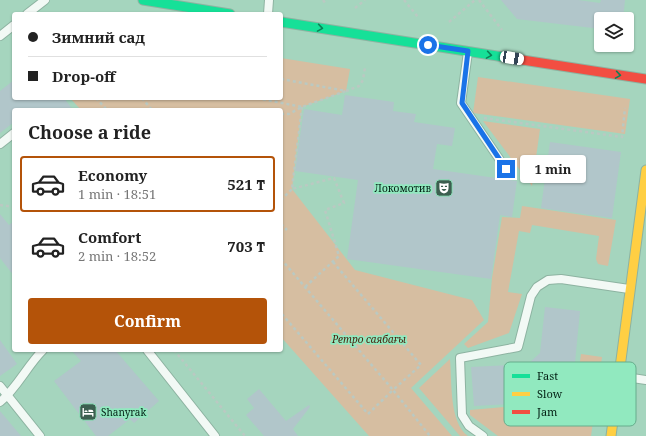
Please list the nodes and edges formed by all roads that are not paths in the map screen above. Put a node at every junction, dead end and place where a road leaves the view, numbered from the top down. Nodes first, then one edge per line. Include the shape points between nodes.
1 (45, 0) edge
2 (143, 0) edge
3 (269, 0) edge
4 (30, 12) edge
5 (218, 12) edge
6 (268, 12) edge
7 (283, 22) edge
8 (12, 27) edge
9 (0, 36) edge
10 (468, 51) junction
11 (646, 79) edge
12 (12, 135) edge
13 (0, 144) edge
14 (506, 169) dead end
15 (646, 170) edge
16 (646, 174) edge
17 (630, 290) junction
18 (41, 352) edge
19 (150, 352) edge
20 (621, 362) edge
21 (636, 379) edge
22 (646, 380) edge
23 (0, 386) edge
24 (8, 396) junction
25 (0, 402) edge
26 (612, 426) edge
27 (40, 436) edge
28 (215, 436) edge
29 (483, 436) edge
30 (610, 436) edge

1 - 4 lane
2 - 5 street
3 - 6 lane
7 -> 10 street
8 - 9 lane
10 -> 11 street
10 - 14 lane via 462,103
12 - 13 lane
15 - 16 street
16 - 17 street
17 - 20 street
17 - 29 lane via 561,279 548,280 537,287 531,296 518,347 460,358 462,415 469,426
18 - 24 lane
19 - 28 lane
21 - 22 lane
23 - 24 lane
24 - 25 lane
24 - 27 lane
26 - 30 street

